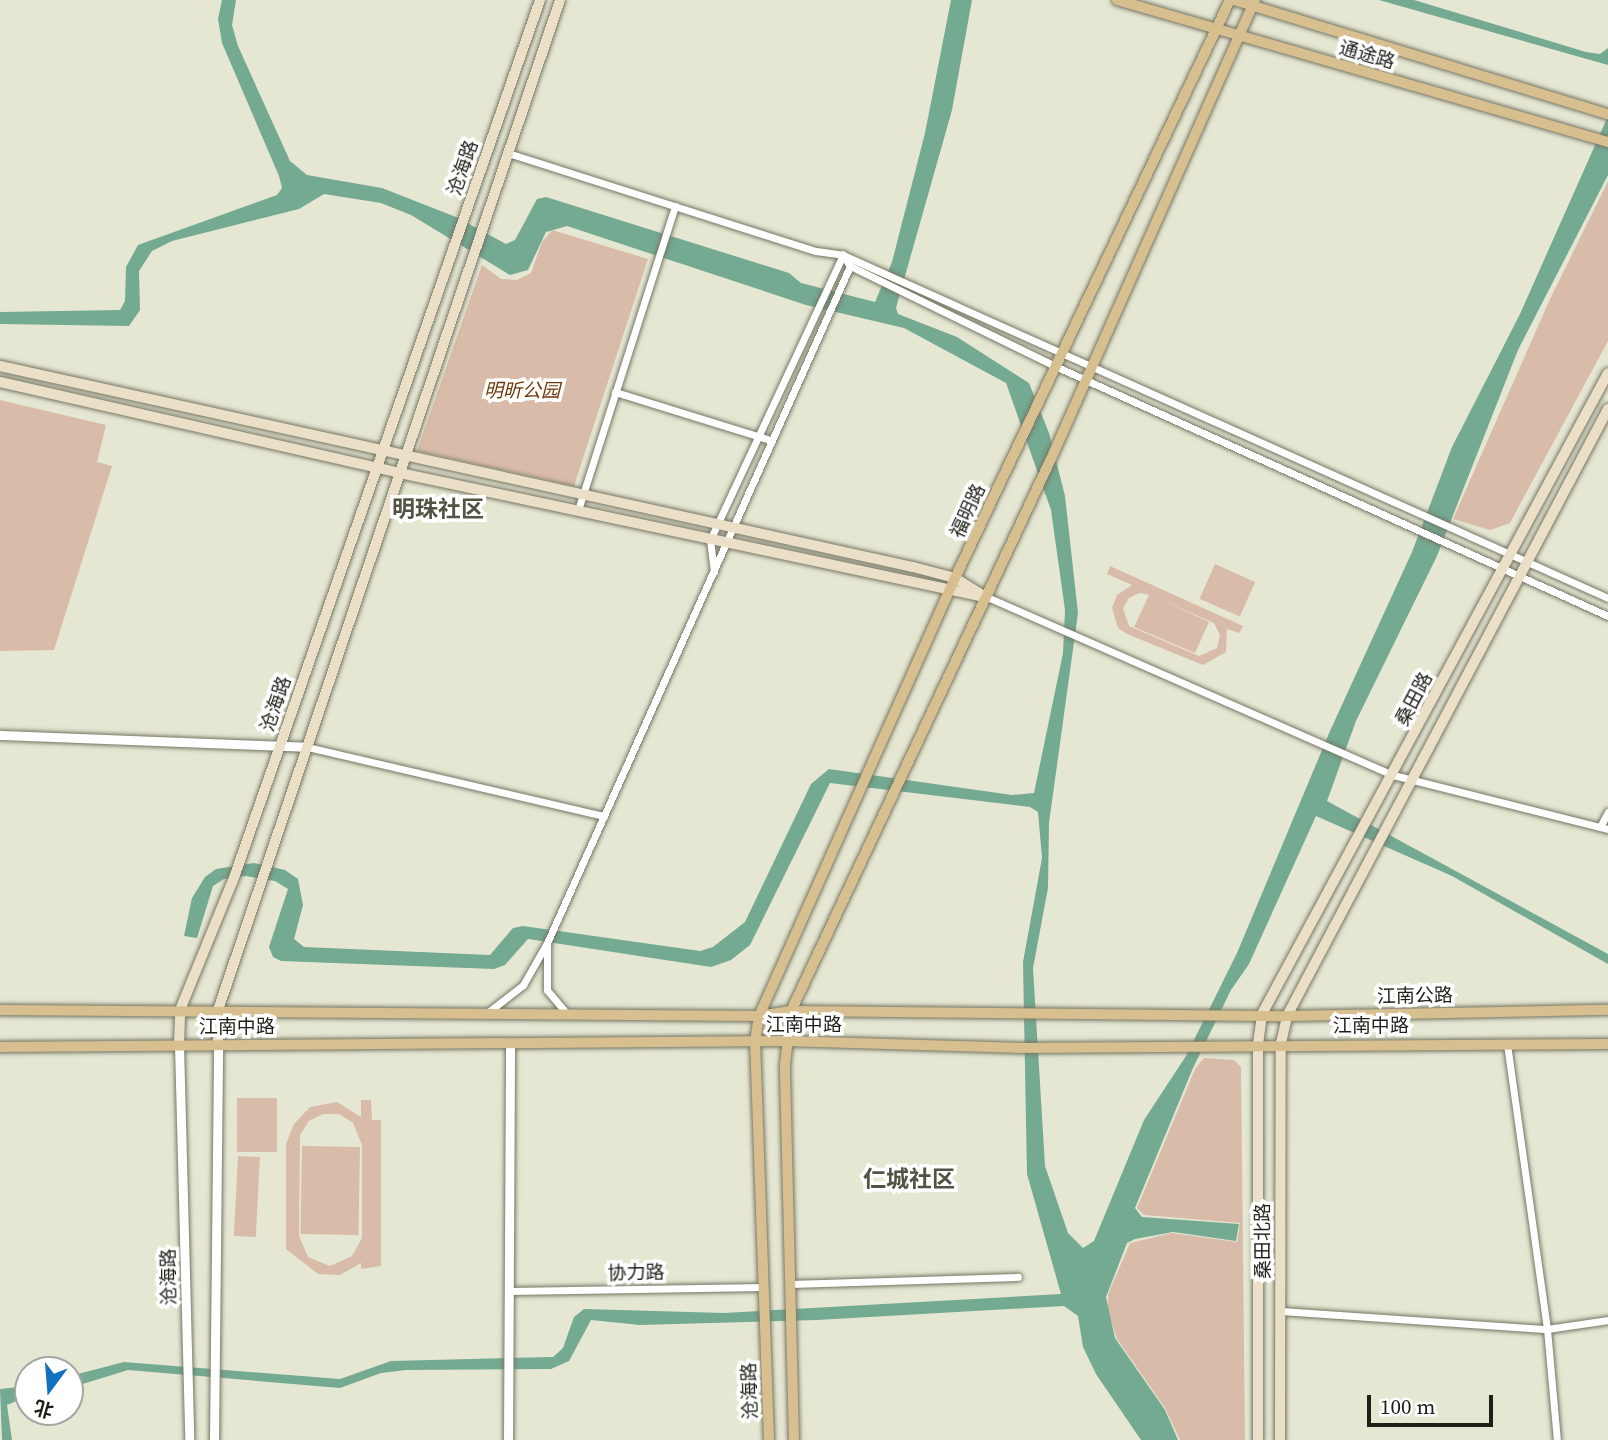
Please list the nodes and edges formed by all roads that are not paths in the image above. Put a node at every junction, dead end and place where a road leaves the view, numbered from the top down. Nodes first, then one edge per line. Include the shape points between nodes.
1 (540, 0) edge
2 (560, 0) edge
3 (1117, 0) edge
4 (1232, 0) edge
5 (1254, 3) edge
6 (1216, 30) junction
7 (1238, 37) junction
8 (1605, 113) edge
9 (1608, 142) edge
10 (508, 153) junction
11 (675, 206) junction
12 (843, 255) junction
13 (850, 265) junction
14 (882, 276) junction
15 (915, 292) junction
16 (821, 311) junction
17 (1060, 354) junction
18 (0, 366) edge
19 (1055, 366) junction
20 (1092, 368) junction
21 (1608, 373) edge
22 (1087, 380) junction
23 (0, 382) edge
24 (615, 392) junction
25 (1608, 410) edge
26 (758, 437) junction
27 (770, 440) junction
28 (383, 449) junction
29 (406, 455) junction
30 (377, 468) junction
31 (400, 473) junction
32 (583, 495) junction
33 (578, 510) junction
34 (717, 524) junction
35 (732, 527) junction
36 (710, 540) junction
37 (725, 543) junction
38 (1510, 556) junction
39 (1526, 564) junction
40 (1503, 569) junction
41 (714, 572) junction
42 (1520, 576) junction
43 (955, 578) junction
44 (949, 592) junction
45 (984, 596) junction
46 (1608, 598) edge
47 (1608, 616) edge
48 (0, 735) edge
49 (280, 745) junction
50 (307, 747) junction
51 (1393, 775) junction
52 (1411, 782) junction
53 (1608, 812) edge
54 (604, 816) junction
55 (1604, 828) edge
56 (547, 942) junction
57 (0, 1010) edge
58 (180, 1010) junction
59 (218, 1010) junction
60 (1608, 1010) edge
61 (791, 1011) junction
62 (487, 1013) junction
63 (567, 1014) junction
64 (1224, 1014) joint
65 (1262, 1014) junction
66 (759, 1016) junction
67 (1287, 1016) junction
68 (785, 1041) junction
69 (755, 1043) junction
70 (1281, 1043) junction
71 (218, 1044) junction
72 (510, 1044) junction
73 (1258, 1044) junction
74 (1507, 1044) junction
75 (1608, 1044) edge
76 (179, 1045) junction
77 (0, 1047) edge
78 (1018, 1277) dead end
79 (790, 1284) junction
80 (764, 1287) junction
81 (509, 1291) junction
82 (1281, 1311) junction
83 (1608, 1320) edge
84 (1547, 1329) junction
85 (189, 1440) edge
86 (214, 1440) edge
87 (508, 1440) edge
88 (769, 1440) edge
89 (794, 1440) edge
90 (1258, 1440) edge
91 (1280, 1440) edge
92 (1557, 1440) edge

1 - 28 main road, 沧海路
2 - 10 main road, 沧海路
3 - 6 main road, 通途路
4 - 5 main road, 通途路
4 - 6 main road, 福明路
5 - 7 main road
5 - 8 main road, 通途路
6 - 7 main road, 通途路
6 - 17 main road, 福明路
7 - 9 main road, 通途路
7 - 20 main road
10 - 11 street
10 - 29 main road, 沧海路
11 - 12 street via 816,251
11 - 24 street
12 - 13 street
12 - 14 street
12 - 16 street
13 - 14 street
13 - 16 street
14 - 15 street
15 - 17 street
15 - 19 street
16 - 26 street
16 - 27 street
17 - 19 main road, 福明路
17 - 20 street
18 - 28 main road
19 - 22 street
19 - 43 main road, 福明路
20 - 22 main road
20 - 38 street
21 - 38 main road, 桑田路
22 - 40 street
22 - 45 main road
23 - 30 main road
24 - 26 street
24 - 32 street
25 - 39 main road, 桑田路
26 - 27 street
26 - 34 street
27 - 35 street
28 - 29 main road
28 - 30 main road, 沧海路
29 - 31 main road, 沧海路
29 - 32 main road
30 - 31 main road
30 - 49 main road, 沧海路
31 - 33 main road
31 - 50 main road, 沧海路
32 - 33 street
32 - 34 main road
33 - 36 main road
34 - 35 main road
34 - 36 street
35 - 37 street
35 - 43 main road
36 - 37 main road
36 - 41 street
37 - 41 street
37 - 44 main road
38 - 39 street
38 - 40 main road, 桑田路
39 - 42 main road, 桑田路
39 - 46 street
40 - 42 street
40 - 51 main road, 桑田路
41 - 54 street
42 - 47 street
42 - 52 main road, 桑田路
43 - 44 main road, 福明路
43 - 45 main road
44 - 45 main road
44 - 66 main road, 福明路
45 - 51 street
45 - 61 main road
48 - 49 street
49 - 50 street
49 - 58 main road, 沧海路 via 235,875
50 - 54 street
50 - 59 main road, 沧海路
51 - 52 street
51 - 65 main road, 桑田路
52 - 55 street
52 - 67 main road, 桑田路
53 - 55 street
54 - 56 street
56 - 62 street via 523,985
56 - 63 street via 547,990
57 - 58 main road, 江南中路
58 - 59 main road, 江南中路
58 - 76 main road, 沧海路
59 - 62 main road, 江南中路
59 - 71 main road, 沧海路
60 - 67 main road, 江南公路
61 - 64 main road, 江南中路
61 - 66 main road, 江南中路
61 - 68 main road
62 - 63 main road, 江南中路
63 - 66 main road, 江南中路
64 - 65 main road, 江南公路
65 - 67 main road, 江南公路
65 - 73 main road, 桑田路
66 - 69 main road, 福明路
67 - 70 main road, 桑田路
68 - 69 main road, 江南中路
68 - 73 main road, 江南中路 via 1017,1048
68 - 79 main road
69 - 72 main road, 江南中路
69 - 80 main road, 福明路
70 - 73 main road, 江南中路
70 - 74 main road, 江南中路
70 - 82 main road, 桑田北路
71 - 72 main road, 江南中路
71 - 76 main road, 江南中路
71 - 86 street, 沧海路
72 - 81 street
73 - 90 main road, 桑田北路
74 - 75 main road, 江南中路
74 - 84 street
76 - 77 main road, 江南中路
76 - 85 street, 沧海路
78 - 79 street
79 - 89 main road
80 - 81 street, 协力路
80 - 88 main road, 沧海路
81 - 87 street
82 - 84 street
82 - 91 main road, 桑田北路
83 - 84 street
84 - 92 street

